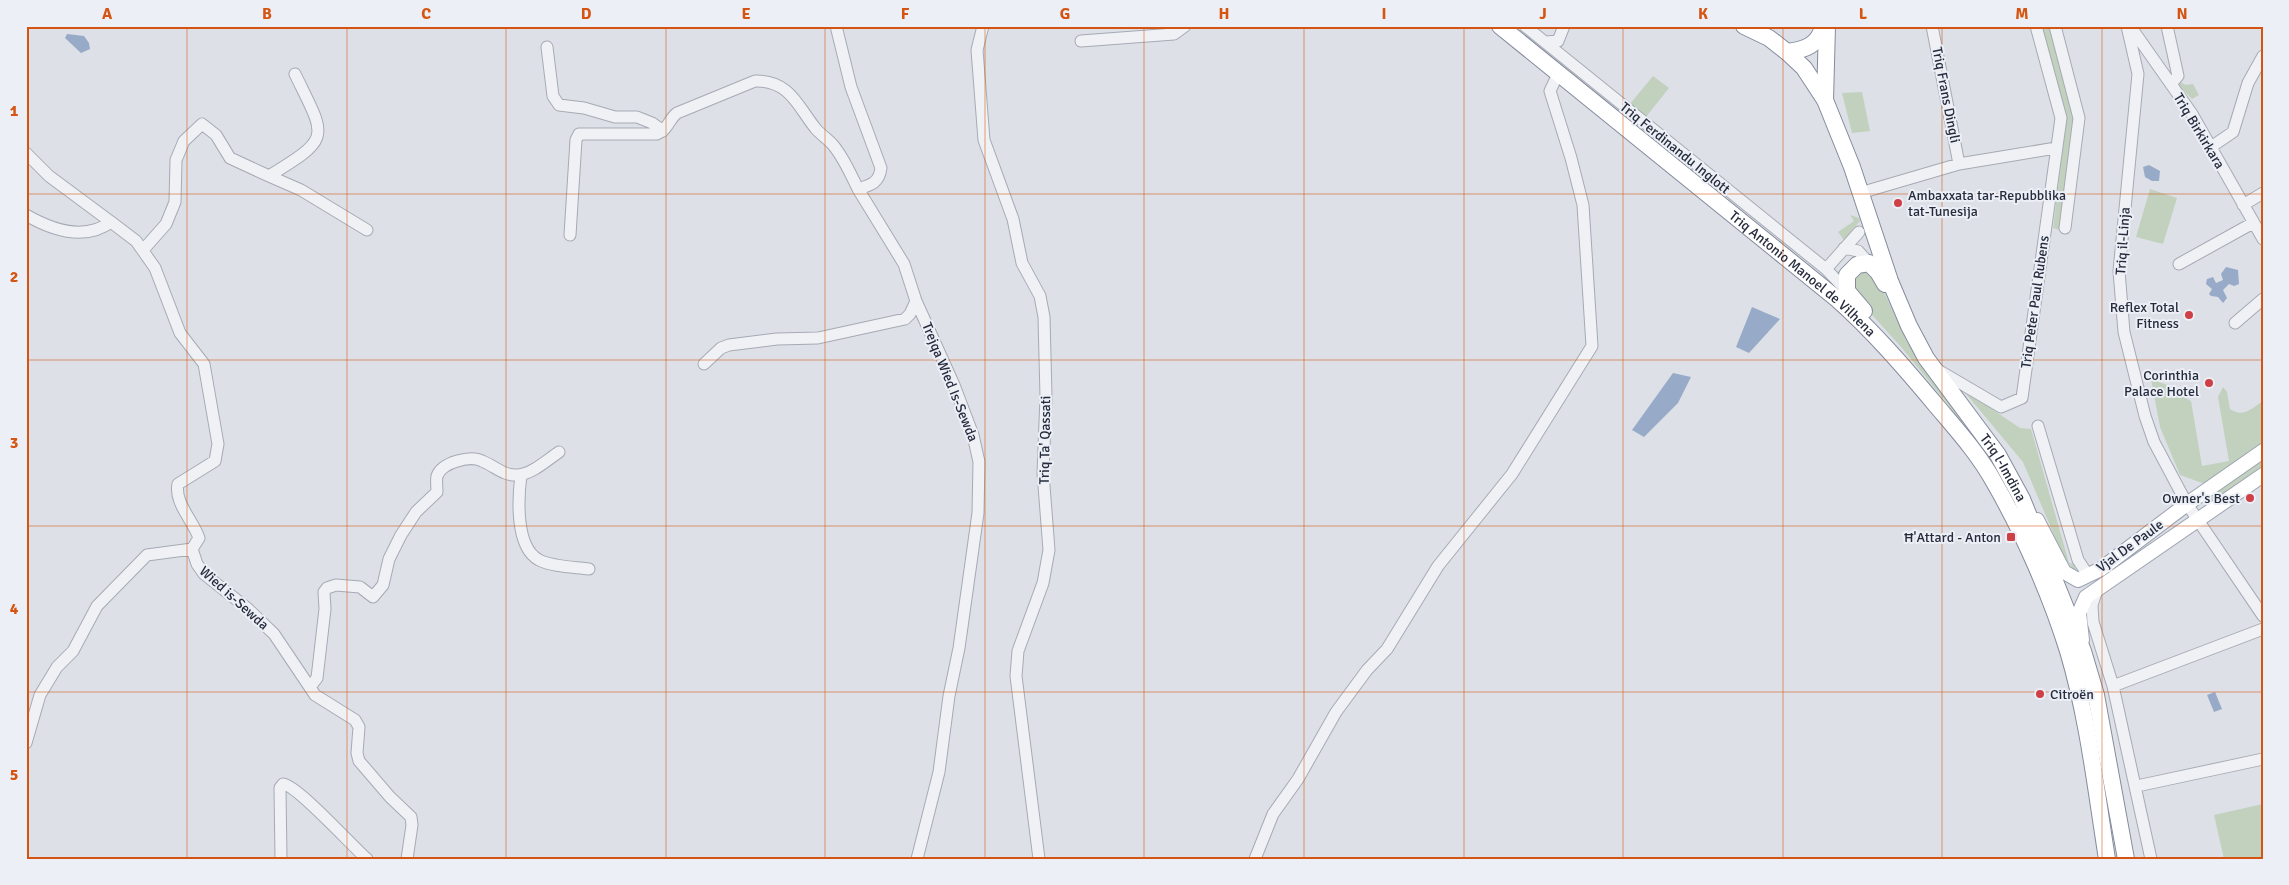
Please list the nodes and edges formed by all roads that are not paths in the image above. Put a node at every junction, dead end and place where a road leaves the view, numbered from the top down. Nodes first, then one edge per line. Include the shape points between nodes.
1 (836, 26) edge
2 (983, 26) edge
3 (1185, 26) edge
4 (1500, 26) edge
5 (1525, 26) edge
6 (1564, 26) edge
7 (1744, 26) edge
8 (1823, 26) edge
9 (1827, 26) edge
10 (1932, 26) edge
11 (2036, 26) edge
12 (2055, 26) edge
13 (2128, 26) edge
14 (2167, 26) edge
15 (1081, 41) dead end
16 (1546, 42) junction
17 (547, 47) dead end
18 (1787, 52) junction
19 (2263, 56) edge
20 (295, 74) dead end
21 (1558, 74) junction
22 (2170, 84) junction
23 (1825, 100) junction
24 (663, 131) junction
25 (2211, 147) junction
26 (2056, 148) junction
27 (26, 153) edge
28 (1959, 164) junction
29 (269, 176) junction
30 (858, 189) junction
31 (1864, 193) junction
32 (2263, 193) edge
33 (2243, 205) junction
34 (26, 215) edge
35 (110, 222) junction
36 (2253, 223) junction
37 (2065, 228) dead end
38 (367, 230) dead end
39 (1859, 232) dead end
40 (570, 235) dead end
41 (2263, 239) edge
42 (1844, 248) junction
43 (143, 250) junction
44 (1869, 264) junction
45 (2180, 264) dead end
46 (1826, 269) junction
47 (1847, 291) junction
48 (2263, 298) edge
49 (916, 301) junction
50 (2235, 323) dead end
51 (1929, 362) junction
52 (704, 364) dead end
53 (2038, 426) dead end
54 (1971, 446) junction
55 (2263, 451) edge
56 (559, 452) dead end
57 (521, 475) junction
58 (2263, 476) edge
59 (2022, 499) junction
60 (2187, 504) junction
61 (2200, 520) junction
62 (192, 549) junction
63 (589, 569) dead end
64 (2088, 575) junction
65 (2097, 590) junction
66 (2263, 616) edge
67 (2263, 629) edge
68 (2083, 651) junction
69 (2113, 686) junction
70 (310, 687) junction
71 (26, 743) edge
72 (2263, 758) edge
73 (2137, 786) junction
74 (281, 859) edge
75 (367, 859) edge
76 (407, 859) edge
77 (917, 859) edge
78 (1039, 859) edge
79 (1255, 859) edge
80 (2107, 859) edge
81 (2126, 859) edge
82 (2151, 859) edge

1 - 30 street via 852,87 881,168 880,178 874,184
2 - 78 street, Triq Ta' Qassati via 977,50 984,140 1012,219 1022,263 1040,296 1044,317 1046,397 1043,473 1049,550 1043,583 1018,651 1016,676
3 - 15 street via 1174,34
4 - 21 highway, Triq Antonio Manoel de Vilhena
5 - 16 street, Triq Ferdinandu Inglott
6 - 16 street via 1558,41
7 - 18 highway via 1769,38
8 - 18 highway via 1811,46
9 - 23 highway
10 - 28 street, Triq Frans Dingli
11 - 26 street, Triq Peter Paul Rubens via 2061,118
12 - 37 street via 2079,118
13 - 22 street, Triq Birkirkara
13 - 60 street, Triq il-Linja via 2138,74 2119,271 2124,332 2154,442
14 - 22 street via 2178,76
16 - 46 street, Triq Ferdinandu Inglott
17 - 24 street via 552,96 559,106 584,108 615,117 637,117
18 - 23 highway via 1804,68
19 - 25 street via 2248,83 2233,132
20 - 29 street via 318,122 318,138 298,159
21 - 54 highway, Triq Antonio Manoel de Vilhena via 1838,299 1872,330
21 - 79 street via 1550,91 1583,205 1592,346 1512,474 1438,566 1387,649 1366,670 1336,712 1298,779 1273,814
22 - 25 street, Triq Birkirkara
23 - 31 highway, Triq l-Imdina
24 - 30 street, Trejqa Wied Is-Sewda via 676,113 743,85 767,81 777,85 799,104 816,130 838,151
24 - 40 street via 646,135 583,133 577,136
25 - 33 street, Triq Birkirkara
26 - 28 street
26 - 51 street, Triq Peter Paul Rubens via 2022,398 2001,407
27 - 35 street, Wied is-Sewda via 49,176
28 - 31 street
29 - 38 street via 301,190
29 - 43 street via 230,158 216,135 202,124 184,141 176,160 175,202 166,224
30 - 49 street, Trejqa Wied Is-Sewda via 899,254
31 - 51 highway, Triq l-Imdina via 1890,281
32 - 33 street
33 - 36 street, Triq Birkirkara
34 - 35 street via 77,233 100,230
35 - 43 street, Wied is-Sewda
36 - 41 street, Triq Birkirkara
36 - 45 street
39 - 42 street
42 - 44 street via 1858,251
42 - 46 street
43 - 62 street, Wied is-Sewda via 160,279 180,333 204,364 218,444 215,461 178,484 176,491 199,538
44 - 47 highway via 1857,265 1847,275
44 - 51 highway via 1878,272
46 - 47 street, Triq Ferdinandu Inglott
47 - 54 highway via 1941,401
48 - 50 street
49 - 52 street via 905,320 818,338 729,345
49 - 77 street, Trejqa Wied Is-Sewda via 973,435 980,474 976,533 941,761
51 - 59 highway, Triq l-Imdina via 1998,455
53 - 64 street via 2078,560
54 - 80 highway, Triq Antonio Manoel de Vilhena via 1994,481 2040,578 2068,651 2081,705
55 - 60 main road, Vjal De Paule
56 - 57 street
57 - 63 street via 519,514 529,550 548,563
57 - 70 street via 504,474 481,460 471,458 450,464 440,471 437,492 416,512 395,546 378,591 372,597 360,587 336,585 324,592 317,678
58 - 61 main road, Vjal De Paule
59 - 64 main road, Vjal De Paule via 2035,514 2064,572 2078,580
59 - 68 highway, Triq l-Imdina
60 - 61 street, Triq il-Linja
60 - 64 main road, Vjal De Paule via 2101,569
61 - 65 main road, Vjal De Paule
61 - 66 street, Triq il-Linja
62 - 70 street, Wied is-Sewda via 204,574 262,622 284,647
62 - 71 street via 147,555 97,606 73,651 57,667 40,695
65 - 68 main road, Vjal De Paule via 2086,597 2079,613
65 - 69 street via 2092,622
67 - 69 street
68 - 81 highway, Triq l-Imdina via 2096,695 2114,782
69 - 73 street
70 - 76 street, Wied is-Sewda via 321,699 355,720 359,727 359,761 411,817
72 - 73 street
73 - 82 street
74 - 75 street via 280,788 288,784

